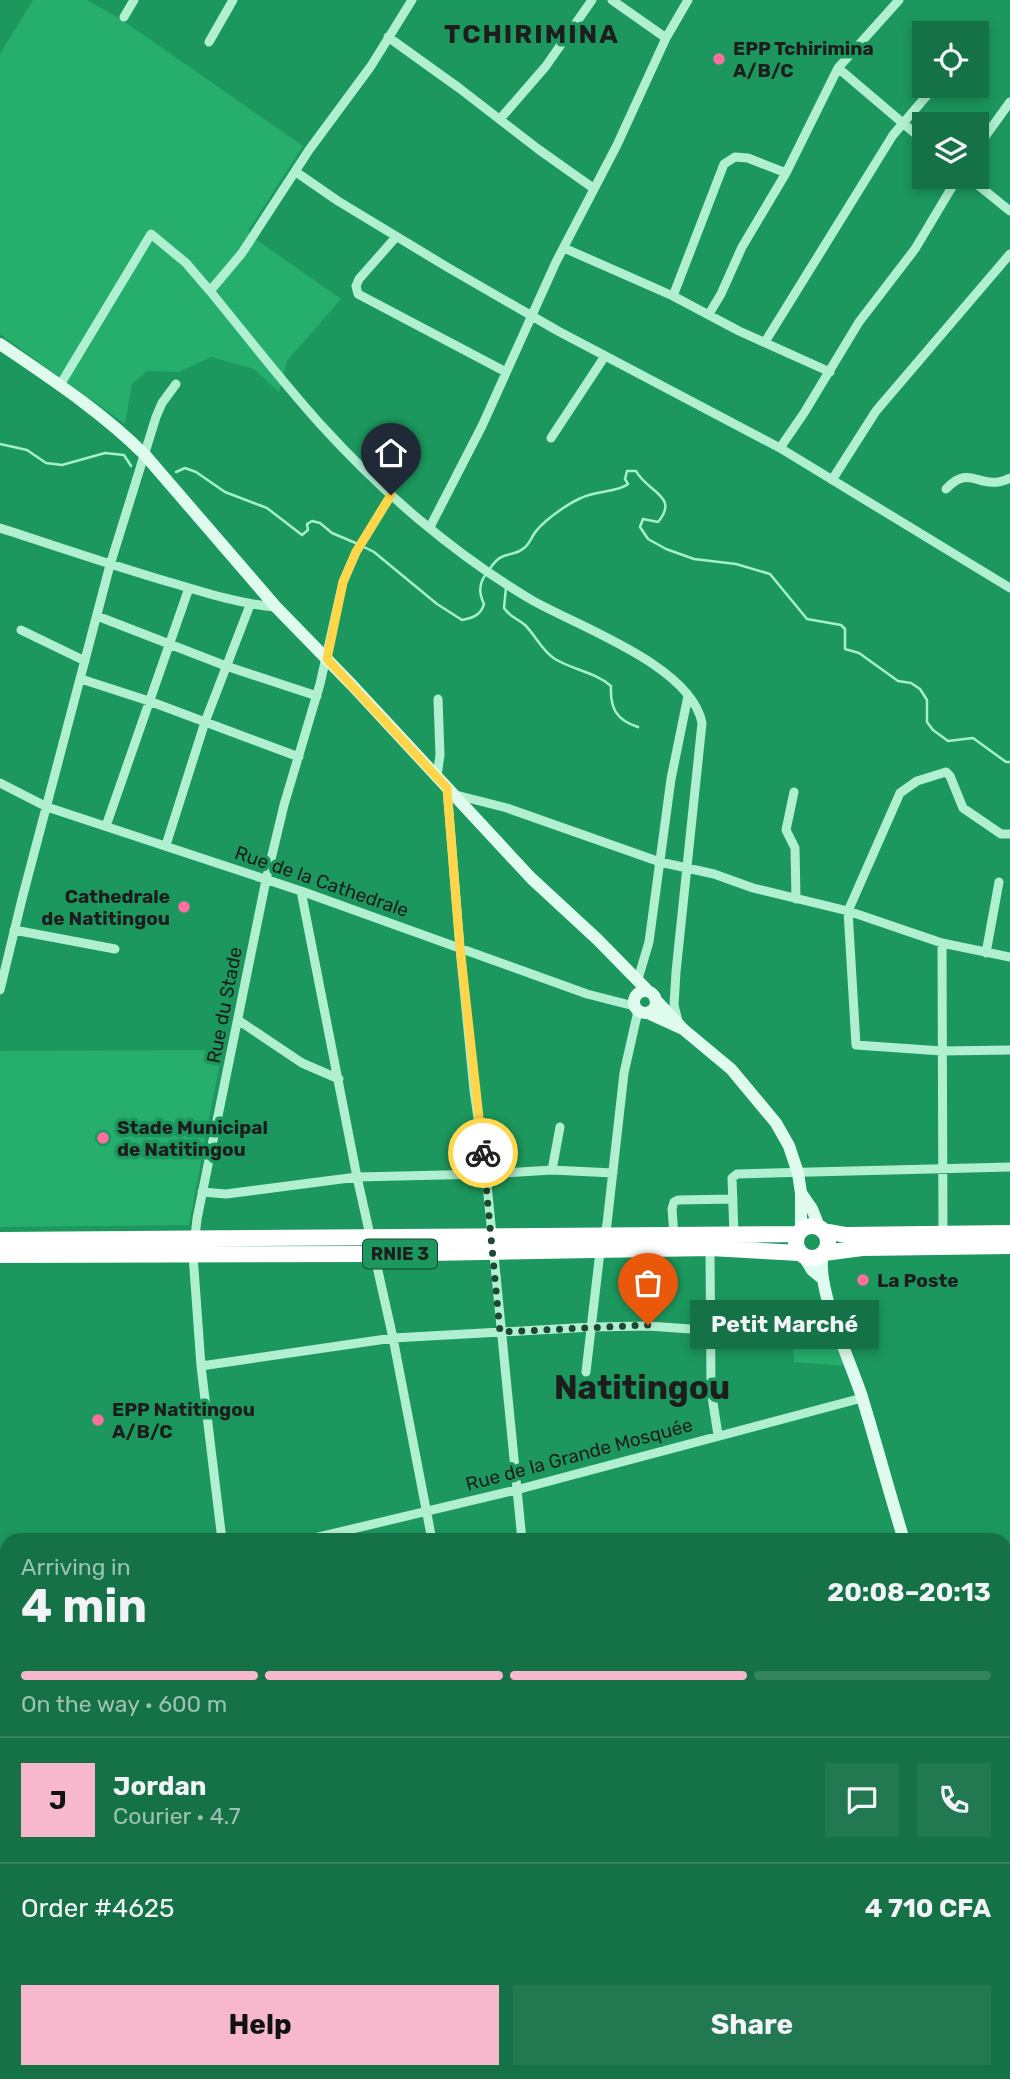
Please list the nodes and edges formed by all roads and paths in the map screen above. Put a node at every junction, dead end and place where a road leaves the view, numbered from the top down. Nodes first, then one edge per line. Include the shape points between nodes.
1 (134, 0) edge
2 (233, 0) edge
3 (412, 0) edge
4 (592, 0) edge
5 (612, 0) edge
6 (688, 0) edge
7 (899, 0) edge
8 (124, 17) dead end
9 (388, 37) junction
10 (666, 38) junction
11 (209, 42) dead end
12 (838, 68) junction
13 (925, 98) edge
14 (1010, 102) edge
15 (500, 119) junction
16 (902, 124) junction
17 (989, 131) edge
18 (912, 132) edge
19 (296, 172) junction
20 (786, 173) junction
21 (593, 188) junction
22 (951, 189) edge
23 (983, 189) edge
24 (1010, 211) edge
25 (396, 237) junction
26 (564, 248) junction
27 (1010, 254) edge
28 (210, 291) junction
29 (673, 296) junction
30 (709, 314) junction
31 (531, 315) junction
32 (765, 342) junction
33 (0, 344) edge
34 (605, 356) junction
35 (506, 372) junction
36 (830, 372) junction
37 (176, 384) dead end
38 (60, 385) junction
39 (551, 438) dead end
40 (780, 448) junction
41 (145, 455) junction
42 (1010, 478) edge
43 (832, 481) junction
44 (946, 489) dead end
45 (391, 495) junction
46 (430, 527) junction
47 (0, 528) edge
48 (110, 565) junction
49 (189, 588) junction
50 (1010, 588) edge
51 (250, 605) junction
52 (276, 607) junction
53 (97, 617) junction
54 (21, 630) dead end
55 (169, 643) junction
56 (327, 659) junction
57 (85, 661) junction
58 (226, 666) junction
59 (81, 679) junction
60 (317, 696) junction
61 (688, 696) junction
62 (438, 699) dead end
63 (149, 701) junction
64 (205, 722) junction
65 (299, 757) junction
66 (437, 776) junction
67 (0, 783) edge
68 (450, 790) junction
69 (794, 792) dead end
70 (47, 807) junction
71 (106, 826) junction
72 (1010, 834) edge
73 (166, 845) junction
74 (660, 862) junction
75 (685, 868) junction
76 (266, 880) junction
77 (999, 882) dead end
78 (301, 891) junction
79 (796, 899) junction
80 (848, 911) junction
81 (14, 930) junction
82 (942, 943) junction
83 (460, 948) junction
84 (116, 949) dead end
85 (986, 953) junction
86 (1010, 957) edge
87 (638, 979) junction
88 (0, 990) edge
89 (651, 995) junction
90 (640, 1010) junction
91 (238, 1020) junction
92 (681, 1026) junction
93 (1010, 1050) edge
94 (942, 1051) junction
95 (339, 1079) junction
96 (560, 1126) dead end
97 (1010, 1167) edge
98 (552, 1170) junction
99 (943, 1170) junction
100 (798, 1172) junction
101 (613, 1173) junction
102 (486, 1174) junction
103 (357, 1177) junction
104 (202, 1192) junction
105 (801, 1192) junction
106 (733, 1199) junction
107 (822, 1230) junction
108 (800, 1232) junction
109 (1010, 1233) edge
110 (734, 1235) junction
111 (674, 1236) junction
112 (0, 1240) edge
113 (943, 1240) junction
114 (603, 1243) junction
115 (491, 1244) junction
116 (372, 1246) junction
117 (1010, 1246) edge
118 (194, 1248) junction
119 (710, 1248) junction
120 (823, 1254) junction
121 (0, 1255) edge
122 (802, 1255) junction
123 (823, 1279) junction
124 (592, 1326) junction
125 (749, 1326) dead end
126 (710, 1329) junction
127 (500, 1332) junction
128 (393, 1338) junction
129 (201, 1366) junction
130 (586, 1372) dead end
131 (862, 1398) junction
132 (718, 1435) junction
133 (516, 1490) junction
134 (425, 1513) junction
135 (221, 1533) edge
136 (337, 1533) edge
137 (430, 1533) edge
138 (521, 1533) edge
139 (902, 1533) edge

1 - 8 street
2 - 11 street
3 - 9 street
4 - 15 street via 546,66
5 - 10 street
6 - 10 street
7 - 12 street
9 - 15 street
9 - 19 street
10 - 21 street
12 - 16 street
12 - 20 street
13 - 16 street
14 - 17 street
15 - 21 street
16 - 18 street
16 - 32 street
19 - 25 street
19 - 28 street via 242,253
20 - 29 street via 748,158 735,157 724,164
20 - 30 street
21 - 26 street
22 - 36 street
23 - 24 street
25 - 31 street
25 - 35 street via 359,279 358,294
26 - 29 street
26 - 31 street
27 - 43 street via 876,411
28 - 38 street via 151,234
28 - 45 street via 320,424
29 - 30 street
30 - 32 street
31 - 34 street
31 - 35 street
32 - 36 street
33 - 38 street
34 - 39 street
34 - 40 street
35 - 46 street
36 - 40 street
37 - 41 street via 162,403
38 - 41 street
40 - 43 street
41 - 48 street
41 - 52 street
42 - 44 street via 989,484 961,477
43 - 50 street
45 - 46 street
45 - 56 street, Rue du Stade via 343,582
46 - 61 street via 508,586 643,657
47 - 48 street
48 - 49 street
48 - 53 street
49 - 51 street
49 - 55 street
51 - 52 street
51 - 58 street
52 - 56 street
53 - 55 street
53 - 57 street
54 - 57 street
55 - 58 street
55 - 63 street
56 - 60 street, Rue du Stade
56 - 66 street
57 - 59 street
58 - 60 street
58 - 64 street
59 - 63 street
59 - 70 street
60 - 65 street, Rue du Stade
61 - 74 street
61 - 75 street via 702,723
62 - 66 street
63 - 64 street
63 - 71 street
64 - 65 street
64 - 73 street
65 - 76 street, Rue du Stade
66 - 68 street
67 - 70 street, Rue de la Cathedrale
68 - 74 street
68 - 83 street
68 - 87 street via 531,878
69 - 79 street via 786,831 795,848
70 - 71 street, Rue de la Cathedrale
70 - 81 street
71 - 73 street, Rue de la Cathedrale
72 - 80 street via 1001,834 963,808 946,772 918,781 900,793
73 - 76 street, Rue de la Cathedrale
74 - 75 street
74 - 87 street via 649,942
75 - 79 street
75 - 92 street via 674,995
76 - 78 street, Rue de la Cathedrale
76 - 91 street, Rue du Stade
77 - 85 street
78 - 83 street, Rue de la Cathedrale
78 - 95 street
79 - 80 street
80 - 82 street
80 - 94 street via 856,1045
81 - 84 street
81 - 88 street
82 - 85 street
82 - 94 street
83 - 90 street, Rue de la Cathedrale
83 - 102 street
85 - 86 street
87 - 89 street
89 - 90 street via 654,1009
89 - 90 street via 635,996
89 - 92 street
90 - 92 street
90 - 101 street via 624,1073
91 - 95 street via 302,1063
91 - 104 street, Rue du Stade
92 - 100 street via 724,1062 766,1110 789,1146
93 - 94 street
94 - 99 street
95 - 103 street
96 - 98 street
97 - 99 street
98 - 101 street
98 - 102 street
99 - 100 street
99 - 113 street
100 - 105 street
100 - 106 street via 734,1175
101 - 114 street
102 - 103 street
102 - 115 street
103 - 104 street via 226,1194
103 - 116 street
104 - 118 street, Rue du Stade
105 - 107 street
105 - 108 street
106 - 110 street
106 - 111 street via 674,1202
107 - 108 highway, RNIE 3 via 808,1227
107 - 113 highway, RNIE 3 via 846,1236
107 - 120 highway via 828,1240
108 - 110 highway, RNIE 3
108 - 122 highway via 796,1246
109 - 113 highway, RNIE 3
110 - 111 highway, RNIE 3
111 - 114 highway, RNIE 3
112 - 118 highway, RNIE 3
113 - 117 highway, RNIE 3
113 - 120 highway, RNIE 3
114 - 115 highway, RNIE 3
114 - 119 highway, RNIE 3
114 - 124 street
115 - 116 highway, RNIE 3
115 - 127 street
116 - 118 highway, RNIE 3
116 - 128 street
118 - 121 highway, RNIE 3
118 - 129 street, Rue du Stade
119 - 122 highway, RNIE 3
119 - 126 street
120 - 122 highway, RNIE 3 via 815,1258
120 - 123 street
122 - 123 street
123 - 131 street
124 - 126 street
124 - 127 street
124 - 130 street
125 - 126 street
126 - 132 street via 711,1390
127 - 128 street
127 - 133 street
128 - 129 street
128 - 134 street
129 - 135 street, Rue du Stade
131 - 132 street, Rue de la Grande Mosquée
131 - 139 street
132 - 133 street, Rue de la Grande Mosquée
133 - 134 street, Rue de la Grande Mosquée
133 - 138 street
134 - 136 street, Rue de la Grande Mosquée
134 - 137 street

